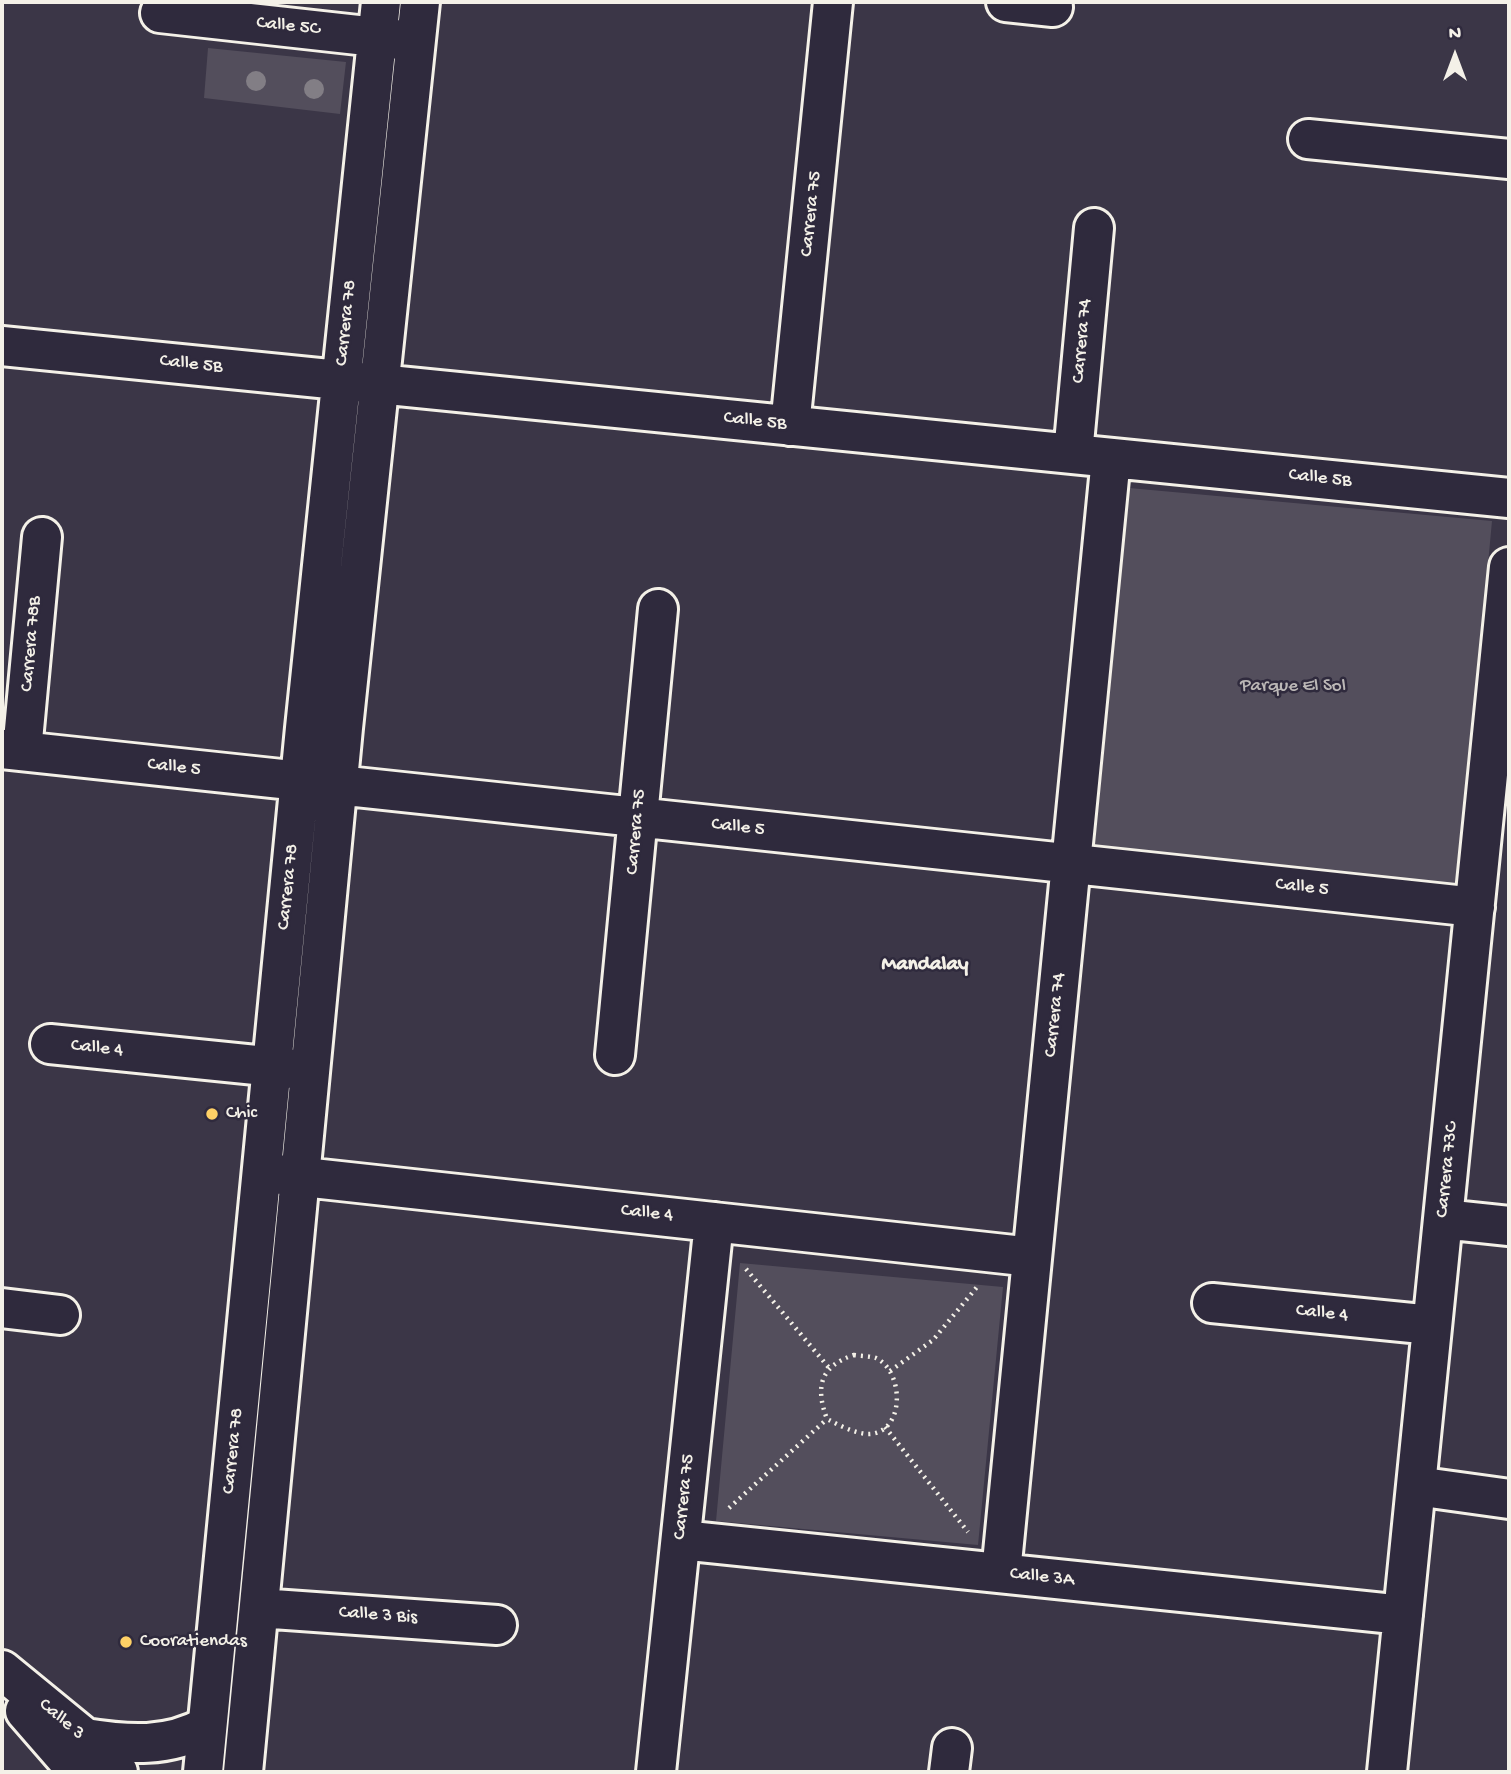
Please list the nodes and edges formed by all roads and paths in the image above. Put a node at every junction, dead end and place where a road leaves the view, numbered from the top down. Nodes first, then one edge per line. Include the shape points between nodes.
1 (420, 2) edge
2 (833, 2) edge
3 (1006, 2) edge
4 (1053, 7) dead end
5 (160, 13) dead end
6 (379, 19) edge
7 (416, 41) junction
8 (1308, 139) dead end
9 (1509, 159) edge
10 (1094, 228) dead end
11 (2, 346) edge
12 (341, 380) junction
13 (379, 384) junction
14 (790, 426) junction
15 (1073, 454) junction
16 (1111, 458) junction
17 (1509, 498) edge
18 (42, 537) dead end
19 (1509, 567) edge
20 (658, 609) dead end
21 (12, 750) edge
22 (300, 781) junction
23 (337, 785) junction
24 (638, 817) junction
25 (1071, 863) junction
26 (1475, 907) junction
27 (50, 1044) dead end
28 (615, 1055) dead end
29 (272, 1067) junction
30 (310, 1071) junction
31 (261, 1172) junction
32 (300, 1176) junction
33 (1443, 1219) junction
34 (714, 1222) junction
35 (1509, 1226) edge
36 (1022, 1256) junction
37 (1212, 1303) dead end
38 (2, 1308) edge
39 (60, 1315) dead end
40 (1432, 1325) junction
41 (830, 1369) junction
42 (890, 1371) junction
43 (827, 1419) junction
44 (885, 1427) junction
45 (1416, 1486) junction
46 (1509, 1499) edge
47 (726, 1511) dead end
48 (681, 1540) junction
49 (1001, 1573) junction
50 (259, 1608) junction
51 (1403, 1615) junction
52 (497, 1625) dead end
53 (2, 1670) edge
54 (2, 1682) edge
55 (207, 1726) junction
56 (81, 1755) edge
57 (118, 1772) edge
58 (203, 1772) edge
59 (243, 1772) edge
60 (656, 1772) edge
61 (1387, 1772) edge

1 - 7 street, Carrera 78
2 - 14 street, Carrera 75
3 - 4 street
5 - 6 street, Calle 5C
6 - 7 street, Calle 5C
6 - 12 street, Carrera 78
7 - 13 street, Carrera 78
8 - 9 street
10 - 15 street, Carrera 74
11 - 12 street, Calle 5B
12 - 13 street, Calle 5B
12 - 22 street, Carrera 78
13 - 14 street, Calle 5B
13 - 23 street, Carrera 78
14 - 15 street, Calle 5B
15 - 16 street, Calle 5B
16 - 17 street, Calle 5B
16 - 25 street, Carrera 74
18 - 21 street, Carrera 78B
19 - 26 street, Carrera 73C
20 - 24 street, Carrera 75
21 - 22 street, Calle 5
22 - 23 street, Calle 5
22 - 29 street, Carrera 78
23 - 24 street, Calle 5
23 - 30 street, Carrera 78
24 - 25 street, Calle 5
24 - 28 street, Carrera 75
25 - 26 street, Calle 5
25 - 36 street, Carrera 74
26 - 33 street, Carrera 73C
27 - 29 street, Calle 4
29 - 30 street, Calle 4
29 - 31 street, Carrera 78
30 - 32 street, Carrera 78
31 - 32 street, Calle 4
31 - 55 street, Carrera 78
32 - 34 street, Calle 4
32 - 50 street, Carrera 78
33 - 35 street
33 - 40 street, Carrera 73C
34 - 36 street, Calle 4
34 - 41 path via 740,1263
34 - 48 street, Carrera 75
36 - 42 path via 978,1285 933,1340
36 - 49 street, Carrera 74
37 - 40 street, Calle 4
38 - 39 street
40 - 45 street, Carrera 73C
41 - 42 path via 838,1360 854,1355 876,1359
41 - 43 path via 822,1378 820,1400
42 - 44 path via 899,1392
43 - 44 path via 870,1434
43 - 47 path
44 - 49 path
45 - 46 street
45 - 51 street, Carrera 73C
48 - 49 street, Calle 3A
48 - 60 street, Carrera 75
49 - 51 street, Calle 3A
50 - 52 street, Calle 3 Bis
50 - 59 street, Carrera 78
51 - 61 street, Carrera 73C
53 - 56 street, Calle 3
54 - 56 street, Calle 3
55 - 56 street via 186,1738 110,1742
55 - 58 street, Carrera 78
56 - 57 street, Calle 3

